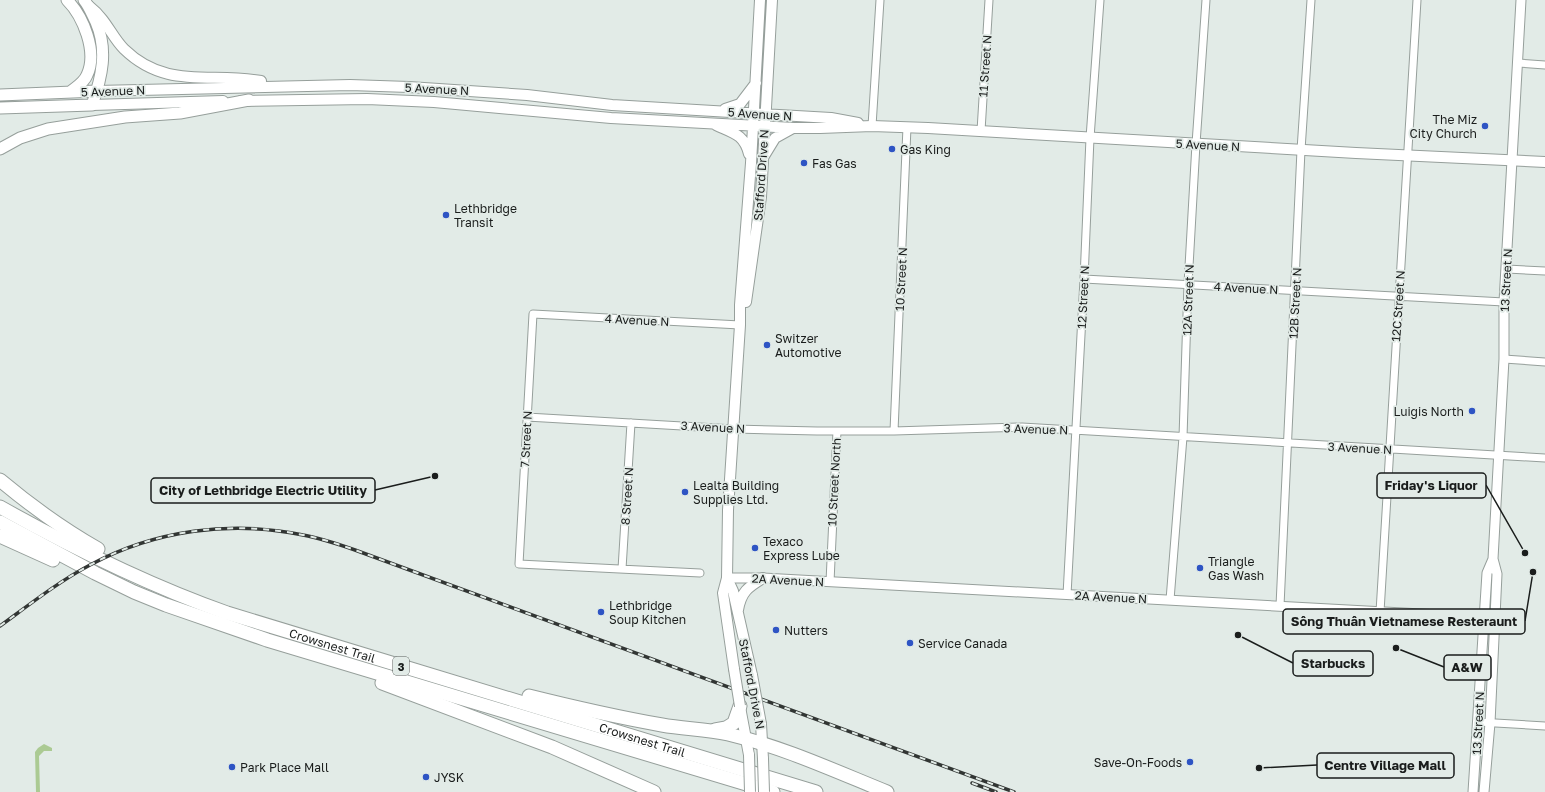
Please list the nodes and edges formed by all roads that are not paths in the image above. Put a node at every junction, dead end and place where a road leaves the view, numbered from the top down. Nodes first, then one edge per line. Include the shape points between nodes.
1 (67, 0) edge
2 (760, 0) edge
3 (772, 0) edge
4 (880, 0) edge
5 (989, 0) edge
6 (1100, 0) edge
7 (1206, 0) edge
8 (1311, 0) edge
9 (1417, 0) edge
10 (1522, 0) edge
11 (86, 2) edge
12 (1518, 63) junction
13 (1545, 65) edge
14 (756, 83) junction
15 (288, 86) junction
16 (97, 91) junction
17 (70, 92) junction
18 (0, 95) edge
19 (248, 100) junction
20 (92, 105) junction
21 (0, 108) edge
22 (718, 111) junction
23 (754, 113) junction
24 (765, 114) junction
25 (711, 122) junction
26 (753, 125) junction
27 (764, 126) junction
28 (872, 126) junction
29 (907, 127) junction
30 (794, 128) junction
31 (981, 131) junction
32 (1090, 138) junction
33 (1196, 144) junction
34 (0, 149) edge
35 (1301, 150) junction
36 (1408, 155) junction
37 (763, 158) junction
38 (1513, 161) junction
39 (1545, 162) edge
40 (751, 163) junction
41 (1507, 269) junction
42 (1545, 271) edge
43 (1084, 279) junction
44 (1188, 284) junction
45 (1296, 290) junction
46 (1398, 296) junction
47 (1504, 302) junction
48 (533, 314) joint
49 (740, 325) junction
50 (1504, 359) junction
51 (1545, 362) edge
52 (527, 417) junction
53 (632, 423) junction
54 (734, 429) junction
55 (1075, 430) junction
56 (837, 431) junction
57 (894, 431) junction
58 (1183, 437) junction
59 (1288, 444) junction
60 (1389, 449) junction
61 (1498, 456) junction
62 (1545, 458) edge
63 (0, 480) edge
64 (0, 507) edge
65 (0, 522) edge
66 (0, 536) edge
67 (1493, 559) junction
68 (622, 569) junction
69 (700, 573) dead end
70 (727, 578) junction
71 (763, 578) junction
72 (830, 582) junction
73 (1067, 595) junction
74 (1170, 600) junction
75 (1280, 606) junction
76 (737, 612) junction
77 (1380, 612) junction
78 (227, 613) junction
79 (1484, 618) junction
80 (1495, 618) junction
81 (267, 640) junction
82 (347, 650) junction
83 (739, 713) junction
84 (1478, 722) junction
85 (1490, 723) junction
86 (1545, 726) edge
87 (707, 730) junction
88 (744, 738) junction
89 (762, 744) junction
90 (654, 792) edge
91 (750, 792) edge
92 (764, 792) edge
93 (773, 792) edge
94 (816, 792) edge
95 (887, 792) edge
96 (1474, 792) edge
97 (1484, 792) edge

1 - 17 main road via 83,24 90,51 87,75 81,84
2 - 14 main road, Stafford Drive N
3 - 24 main road, Stafford Drive N
4 - 28 street
5 - 31 street, 11 Street N
6 - 32 street, 12 Street N
7 - 33 street, 12A Street N
8 - 35 street, 12B Street N
9 - 36 street, 12C Street N
10 - 12 street, 13 Street N
11 - 15 main road via 123,48 143,65 155,70 173,75 257,80
11 - 16 main road via 100,31 102,44 103,63
12 - 13 street
12 - 38 street, 13 Street N
14 - 22 main road via 740,104
14 - 23 main road, Stafford Drive N
15 - 16 main road, 5 Avenue N
15 - 22 main road, 5 Avenue N via 350,85 471,90 612,105
16 - 17 main road, 5 Avenue N
16 - 20 main road
17 - 18 main road, 5 Avenue N
19 - 20 main road, 5 Avenue N
19 - 25 main road, 5 Avenue N via 426,101 611,118
19 - 34 main road via 180,113 125,117 48,129 23,136
20 - 21 main road, 5 Avenue N
22 - 23 main road, 5 Avenue N
23 - 24 main road, 5 Avenue N
23 - 26 main road, Stafford Drive N
24 - 27 main road, Stafford Drive N
24 - 28 main road, 5 Avenue N via 836,119
25 - 26 main road, 5 Avenue N
25 - 40 main road via 743,139
26 - 27 main road, 5 Avenue N
26 - 40 main road, Stafford Drive N
27 - 30 main road, 5 Avenue N
27 - 37 main road, Stafford Drive N
28 - 29 main road, 5 Avenue N
28 - 30 main road, 5 Avenue N
29 - 31 main road, 5 Avenue N
29 - 57 street, 10 Street N
30 - 37 main road via 775,138
31 - 32 main road, 5 Avenue N
32 - 33 main road, 5 Avenue N
32 - 43 street, 12 Street N
33 - 35 main road, 5 Avenue N
33 - 44 street, 12A Street N
35 - 36 main road, 5 Avenue N
35 - 45 street, 12B Street N
36 - 38 main road, 5 Avenue N
36 - 46 street, 12C Street N
37 - 49 main road, Stafford Drive N via 758,220
38 - 39 main road, 5 Avenue N
38 - 41 street, 13 Street N
40 - 49 main road, Stafford Drive N
41 - 42 street
41 - 47 street, 13 Street N
43 - 44 street, 4 Avenue N
43 - 55 street, 12 Street N
44 - 45 street, 4 Avenue N
44 - 58 street, 12A Street N
45 - 46 street, 4 Avenue N
45 - 59 street, 12B Street N
46 - 47 street, 4 Avenue N
46 - 60 street, 12C Street N
47 - 50 street, 13 Street N
48 - 49 street, 4 Avenue N
48 - 52 street, 7 Street N
49 - 54 main road, Stafford Drive N
50 - 51 street
50 - 61 street, 13 Street N
52 - 53 street, 3 Avenue N
52 - 68 street, 7 Street N via 519,564
53 - 54 street, 3 Avenue N
53 - 68 street, 8 Street N
54 - 56 street, 3 Avenue N
54 - 70 main road, Stafford Drive N via 728,510
55 - 57 street, 3 Avenue N via 1022,427
55 - 58 street, 3 Avenue N
55 - 73 street, 12 Street N
56 - 57 street, 3 Avenue N
56 - 72 street, 10 Street North
58 - 59 street, 3 Avenue N
58 - 74 street, 12A Street N
59 - 60 street, 3 Avenue N
59 - 75 street, 12B Street N
60 - 61 street, 3 Avenue N
60 - 77 street, 12C Street N
61 - 62 street, 3 Avenue N
61 - 67 street, 13 Street N
63 - 78 highway via 25,501 91,545 122,563
64 - 78 highway, Crowsnest Trail / 3 via 148,582
65 - 81 highway, Crowsnest Trail / 3 via 134,592
66 - 81 highway via 152,605
67 - 79 street, 13 Street N via 1487,573
67 - 80 street, 13 Street N via 1497,574
68 - 69 street
70 - 71 street, 2A Avenue N
70 - 76 main road, Stafford Drive N via 733,591
70 - 83 main road, Stafford Drive N, bridge via 723,600
71 - 72 street, 2A Avenue N
71 - 76 main road via 743,593
72 - 73 street, 2A Avenue N
73 - 74 street, 2A Avenue N
74 - 75 street, 2A Avenue N
75 - 77 street, 2A Avenue N
76 - 89 main road, Stafford Drive N, bridge via 752,675
77 - 79 street, 2A Avenue N
78 - 82 highway, Crowsnest Trail / 3
79 - 80 street, 2A Avenue N
79 - 84 street, 13 Street N
80 - 85 street, 13 Street N
81 - 90 highway via 552,747
81 - 93 highway, Crowsnest Trail / 3
82 - 87 highway via 585,710 664,725
82 - 94 highway, Crowsnest Trail / 3
83 - 87 highway via 734,723 726,728
83 - 88 main road, Stafford Drive N
84 - 85 street
84 - 96 street, 13 Street N
85 - 86 street
85 - 97 street, 13 Street N
87 - 88 highway
88 - 89 highway
88 - 91 main road, Stafford Drive N, bridge via 748,755
89 - 92 main road, Stafford Drive N, bridge
89 - 95 highway

